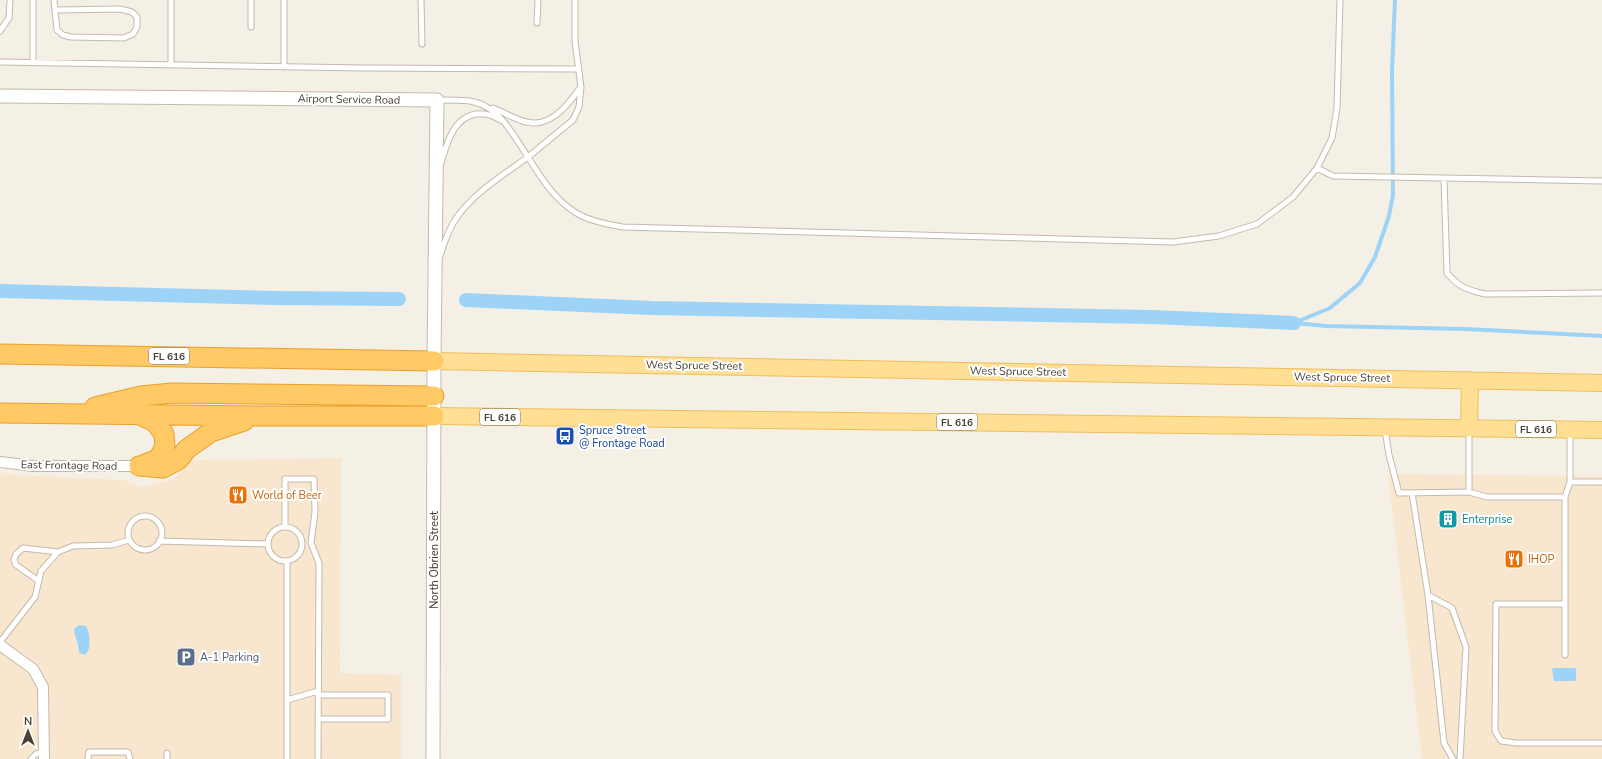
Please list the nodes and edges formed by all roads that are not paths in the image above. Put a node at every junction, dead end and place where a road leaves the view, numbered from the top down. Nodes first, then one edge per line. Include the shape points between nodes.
1 (10, 0) edge
2 (33, 0) edge
3 (54, 0) edge
4 (171, 0) edge
5 (251, 0) edge
6 (284, 0) edge
7 (421, 0) edge
8 (538, 0) edge
9 (575, 0) edge
10 (1340, 0) edge
11 (55, 10) junction
12 (537, 23) dead end
13 (250, 27) dead end
14 (0, 31) edge
15 (422, 44) dead end
16 (0, 62) edge
17 (33, 63) junction
18 (171, 65) junction
19 (284, 67) junction
20 (578, 69) junction
21 (581, 87) junction
22 (0, 96) edge
23 (438, 100) junction
24 (479, 104) junction
25 (506, 124) junction
26 (528, 157) junction
27 (1316, 168) junction
28 (437, 175) junction
29 (1444, 179) junction
30 (1602, 182) edge
31 (436, 269) junction
32 (1602, 293) edge
33 (0, 354) edge
34 (434, 361) junction
35 (1470, 380) junction
36 (1602, 383) edge
37 (434, 396) junction
38 (4, 414) edge
39 (54, 414) junction
40 (139, 415) junction
41 (257, 416) junction
42 (434, 416) junction
43 (1385, 427) junction
44 (1469, 428) junction
45 (1570, 429) junction
46 (1602, 430) edge
47 (0, 462) edge
48 (139, 466) junction
49 (1570, 482) junction
50 (1602, 482) edge
51 (1469, 492) junction
52 (1412, 493) junction
53 (1565, 497) junction
54 (285, 527) junction
55 (129, 540) junction
56 (159, 541) junction
57 (268, 544) junction
58 (303, 544) junction
59 (311, 544) junction
60 (58, 552) junction
61 (287, 561) junction
62 (39, 581) junction
63 (1428, 594) junction
64 (1565, 604) junction
65 (0, 644) edge
66 (1565, 655) dead end
67 (318, 693) junction
68 (287, 700) junction
69 (318, 719) junction
70 (1602, 743) edge
71 (44, 756) edge
72 (31, 759) edge
73 (88, 759) edge
74 (130, 759) edge
75 (287, 759) edge
76 (318, 759) edge
77 (433, 759) edge
78 (1453, 759) edge
79 (1460, 759) edge

1 - 14 lane via 9,18
2 - 17 lane
3 - 11 lane
4 - 18 lane
5 - 13 lane
6 - 19 lane
7 - 15 lane
8 - 12 lane
9 - 20 lane
10 - 27 lane via 1337,108 1332,138
11 - 11 lane via 57,30 71,37 124,38 133,34 137,27 137,18 132,12 120,9
16 - 17 lane
17 - 18 lane
18 - 19 lane
19 - 20 lane
20 - 21 lane
21 - 24 lane via 563,109 551,118 535,123
21 - 26 lane via 579,107 573,120
22 - 23 street, Airport Service Road
23 - 24 lane
23 - 28 street
24 - 25 lane via 496,113
25 - 26 lane
25 - 28 lane via 491,114 469,116 460,120 451,133
26 - 27 lane via 542,179 564,204 584,217 623,227 1173,242 1220,236 1257,224 1294,197
26 - 31 lane via 476,196 457,217 446,238
27 - 29 lane via 1333,176
28 - 31 street
29 - 30 lane
29 - 32 lane via 1447,272 1455,282 1469,290 1485,294
31 - 34 street
33 - 34 highway, FL 616
34 - 35 main road, West Spruce Street / FL 616
34 - 37 street, North Obrien Street
35 - 36 main road, West Spruce Street / FL 616
35 - 44 main road
37 - 39 highway via 172,393 141,396 84,410
37 - 42 street, North Obrien Street
38 - 39 highway, FL 616
39 - 40 highway, FL 616
40 - 41 highway, FL 616
40 - 48 highway via 155,422 164,434 165,448 158,459
41 - 42 highway, FL 616
41 - 48 highway via 211,432 187,449 178,460 163,468
42 - 43 main road, FL 616
42 - 77 street, North Obrien Street
43 - 44 main road, FL 616
43 - 52 lane via 1399,493
44 - 45 main road, FL 616
44 - 51 lane
45 - 46 main road, FL 616
45 - 49 lane
47 - 48 street, East Frontage Road via 33,466
49 - 50 lane
49 - 53 lane
51 - 52 lane
51 - 53 lane via 1487,497
52 - 63 lane
53 - 64 lane
54 - 57 lane via 276,529
54 - 58 lane via 298,532
54 - 59 lane via 285,479 314,479 315,512
55 - 56 lane via 136,547 146,550
55 - 56 lane via 128,529 131,523 134,519 145,516 151,517 160,525
55 - 60 lane via 112,545 73,546
56 - 57 lane
57 - 61 lane via 273,556 281,561
58 - 59 lane
58 - 61 lane via 297,557
59 - 67 lane via 319,563
60 - 62 lane via 41,570
60 - 62 lane via 23,548 16,554 16,565
61 - 68 lane
62 - 65 lane via 35,597
63 - 78 lane via 1444,743
63 - 79 lane via 1452,608 1466,647
64 - 66 lane
64 - 70 lane via 1496,604 1495,731 1501,741 1516,743
65 - 71 street via 33,669 44,687
67 - 68 lane
67 - 69 lane
67 - 69 lane via 388,695 388,719
68 - 75 lane
69 - 76 lane
71 - 72 lane via 36,754
73 - 74 lane via 89,752 128,752

